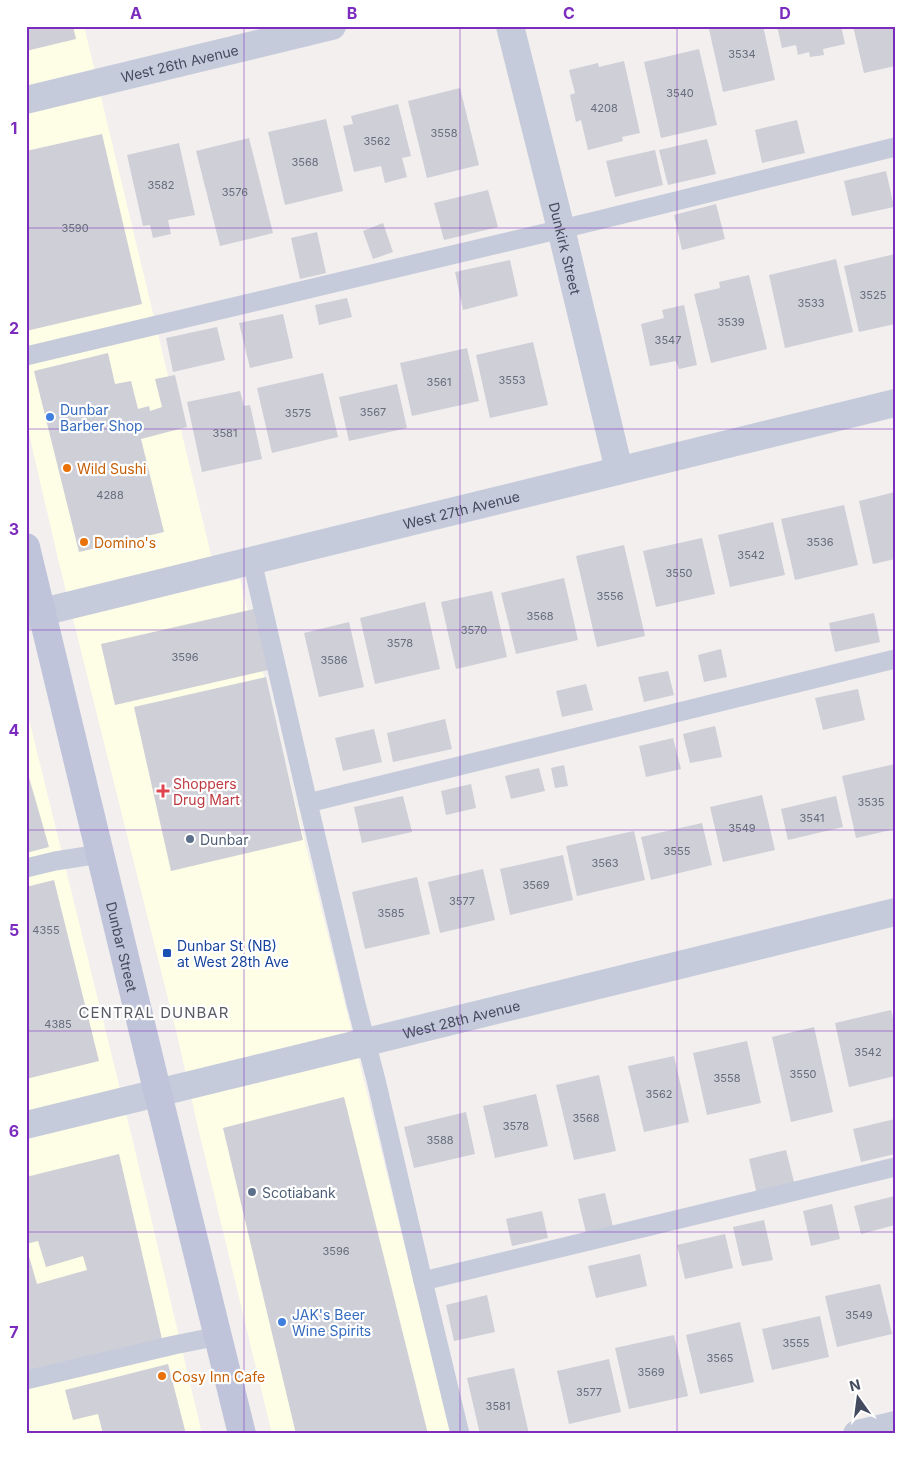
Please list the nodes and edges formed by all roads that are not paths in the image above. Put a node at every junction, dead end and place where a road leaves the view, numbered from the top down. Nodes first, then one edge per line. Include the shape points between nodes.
1 (332, 26) edge
2 (510, 26) edge
3 (26, 100) edge
4 (895, 147) edge
5 (561, 228) junction
6 (26, 356) edge
7 (895, 403) edge
8 (619, 470) junction
9 (26, 547) edge
10 (252, 561) junction
11 (34, 614) edge
12 (895, 659) edge
13 (308, 803) junction
14 (100, 854) junction
15 (26, 868) edge
16 (895, 912) edge
17 (366, 1041) junction
18 (158, 1094) junction
19 (26, 1125) edge
20 (895, 1167) edge
21 (423, 1281) junction
22 (219, 1336) junction
23 (26, 1380) edge
24 (895, 1424) edge
25 (242, 1434) edge
26 (460, 1434) edge
27 (857, 1434) edge

1 - 3 street, West 26th Avenue
2 - 5 street, Dunkirk Street
4 - 5 lane
5 - 6 lane
5 - 8 street, Dunkirk Street
7 - 8 street, West 27th Avenue
8 - 10 street, West 27th Avenue
9 - 11 main road, Dunbar Street
10 - 11 street, West 27th Avenue
10 - 13 lane
11 - 14 main road, Dunbar Street
12 - 13 lane
13 - 17 lane
14 - 15 lane
14 - 18 main road, Dunbar Street
16 - 17 street, West 28th Avenue
17 - 18 street, West 28th Avenue
17 - 21 lane
18 - 19 street, West 28th Avenue
18 - 22 main road, Dunbar Street
20 - 21 lane
21 - 26 lane
22 - 23 lane
22 - 25 main road, Dunbar Street
24 - 27 street

